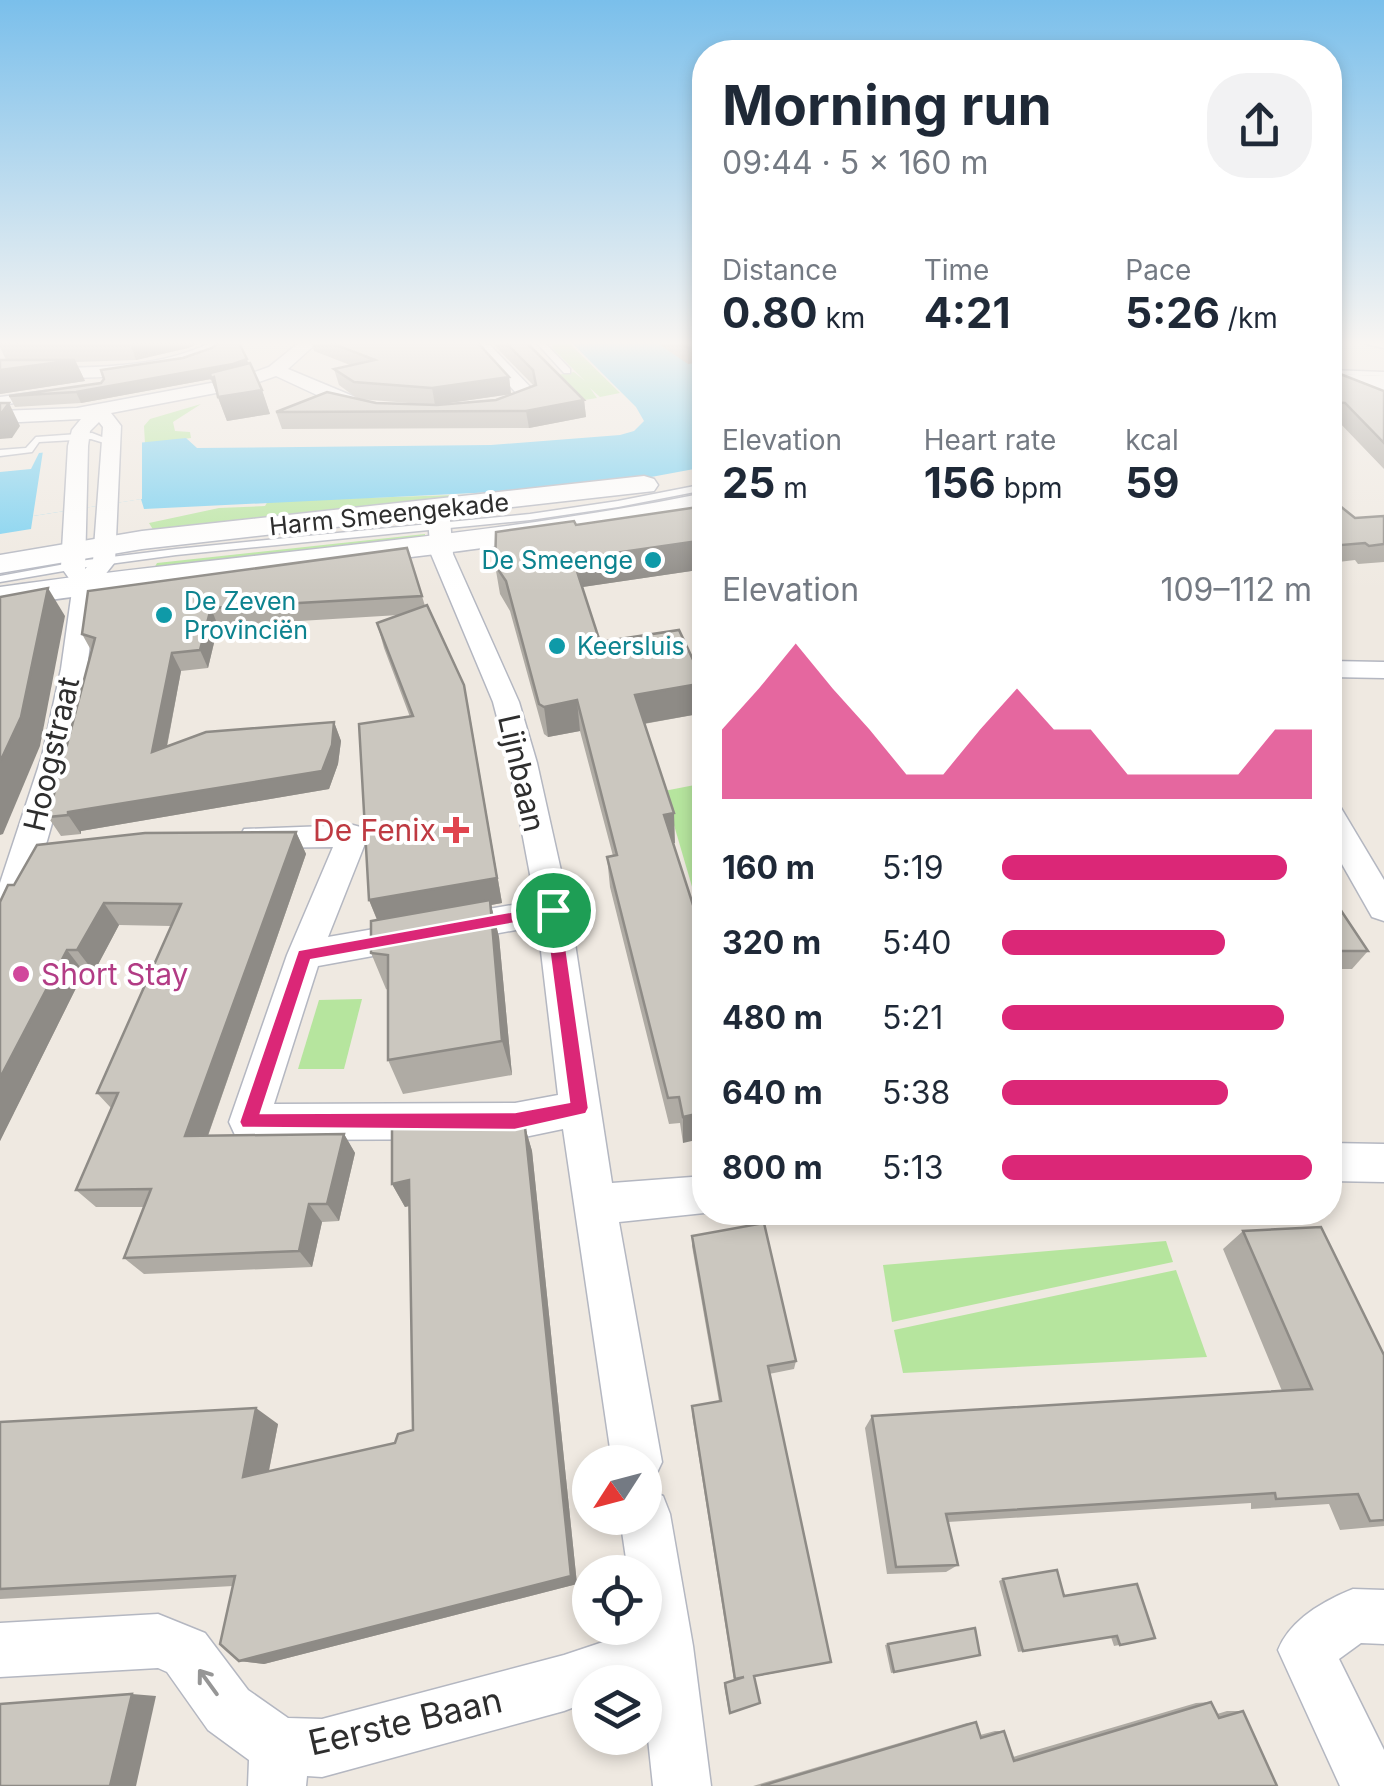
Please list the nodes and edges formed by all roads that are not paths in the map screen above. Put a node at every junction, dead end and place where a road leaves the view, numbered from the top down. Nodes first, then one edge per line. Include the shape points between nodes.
1 (85, 424) edge
2 (111, 424) edge
3 (79, 441) junction
4 (111, 442) junction
5 (0, 453) edge
6 (692, 474) edge
7 (692, 490) edge
8 (692, 505) edge
9 (440, 525) junction
10 (88, 562) junction
11 (0, 564) edge
12 (0, 579) edge
13 (0, 598) edge
14 (1342, 669) edge
15 (1384, 670) edge
16 (1342, 836) edge
17 (216, 838) edge
18 (62, 851) edge
19 (27, 855) junction
20 (1384, 908) edge
21 (553, 910) junction
22 (0, 920) edge
23 (304, 955) junction
24 (579, 1108) junction
25 (1342, 1162) edge
26 (1384, 1163) edge
27 (692, 1197) edge
28 (595, 1204) junction
29 (634, 1445) edge
30 (648, 1535) edge
31 (1384, 1616) edge
32 (666, 1646) junction
33 (0, 1650) edge
34 (278, 1766) edge
35 (682, 1786) edge
36 (1371, 1786) edge

1 - 3 street
2 - 4 street
3 - 4 lane
3 - 5 lane via 36,440 29,450
3 - 10 street via 75,510
4 - 10 street via 106,506
6 - 9 main road, Harm Smeengekade
7 - 9 lane, Harm Smeengekade
8 - 9 main road, Harm Smeengekade via 608,522
9 - 10 main road, Harm Smeengekade
9 - 10 main road, Harm Smeengekade
9 - 21 street, Lijnbaan via 442,554 506,702
10 - 11 main road
10 - 12 lane
10 - 13 main road
10 - 19 street, Hoogstraat via 60,737
14 - 15 street
16 - 20 street
17 - 23 street via 354,836
18 - 19 street
19 - 22 street, Hoogstraat
21 - 23 street
21 - 24 street, Lijnbaan
23 - 24 street via 248,1122 515,1121
24 - 28 street, Lijnbaan
25 - 26 street
27 - 28 street
28 - 29 street, Lijnbaan
30 - 32 street
31 - 36 street via 1354,1616 1305,1650
32 - 34 street, Eerste Baan via 564,1683 322,1748
32 - 35 street
34 -> 33 street, Eerste Baan via 186,1652 158,1641

